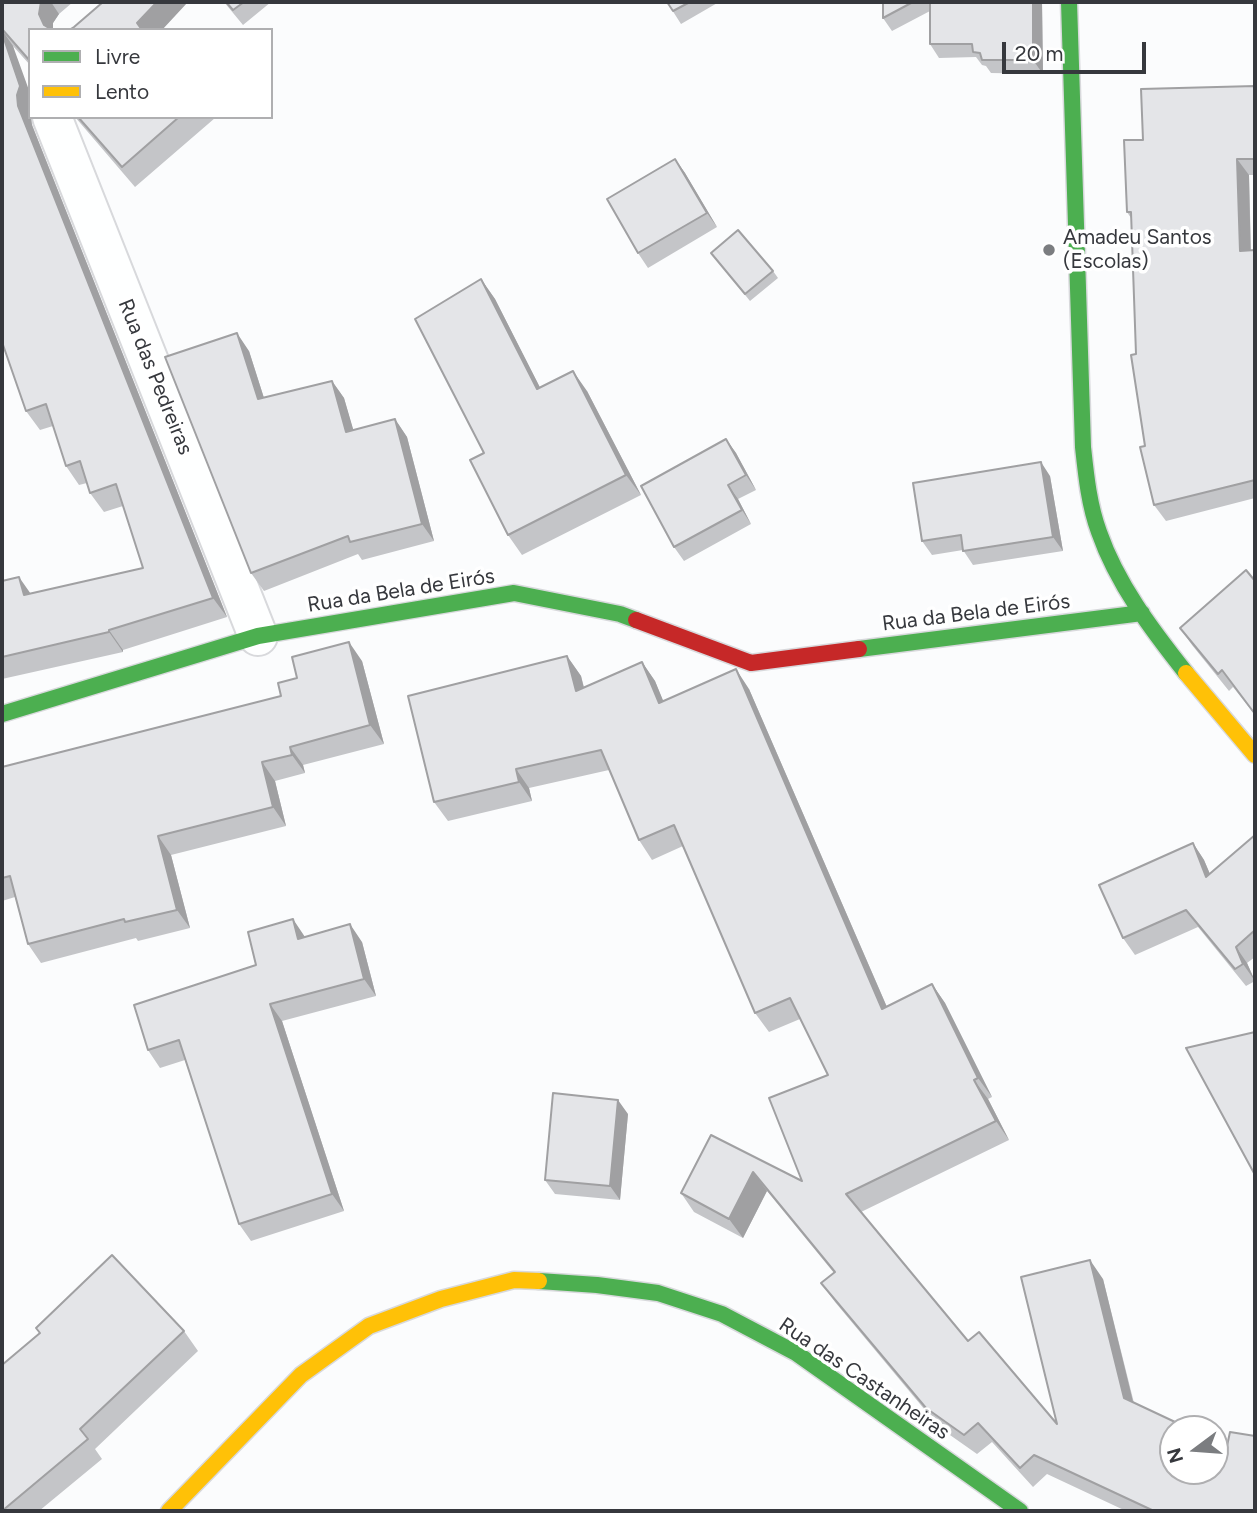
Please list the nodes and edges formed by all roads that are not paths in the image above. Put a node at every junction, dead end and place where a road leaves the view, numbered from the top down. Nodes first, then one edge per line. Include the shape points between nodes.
1 (1069, 2) edge
2 (53, 119) edge
3 (1142, 613) junction
4 (258, 636) junction
5 (2, 714) edge
6 (1255, 755) edge
7 (169, 1511) edge
8 (1020, 1511) edge

1 - 3 street via 1083,447 1100,534
2 - 4 street, Rua das Pedreiras
3 - 4 street, Rua da Bela de Eirós via 751,663 620,614 514,593
3 - 6 street
4 - 5 street, Rua da Bela de Eirós
7 - 8 street, Rua das Castanheiras via 300,1375 369,1326 441,1299 514,1280 658,1293 722,1314 796,1353

